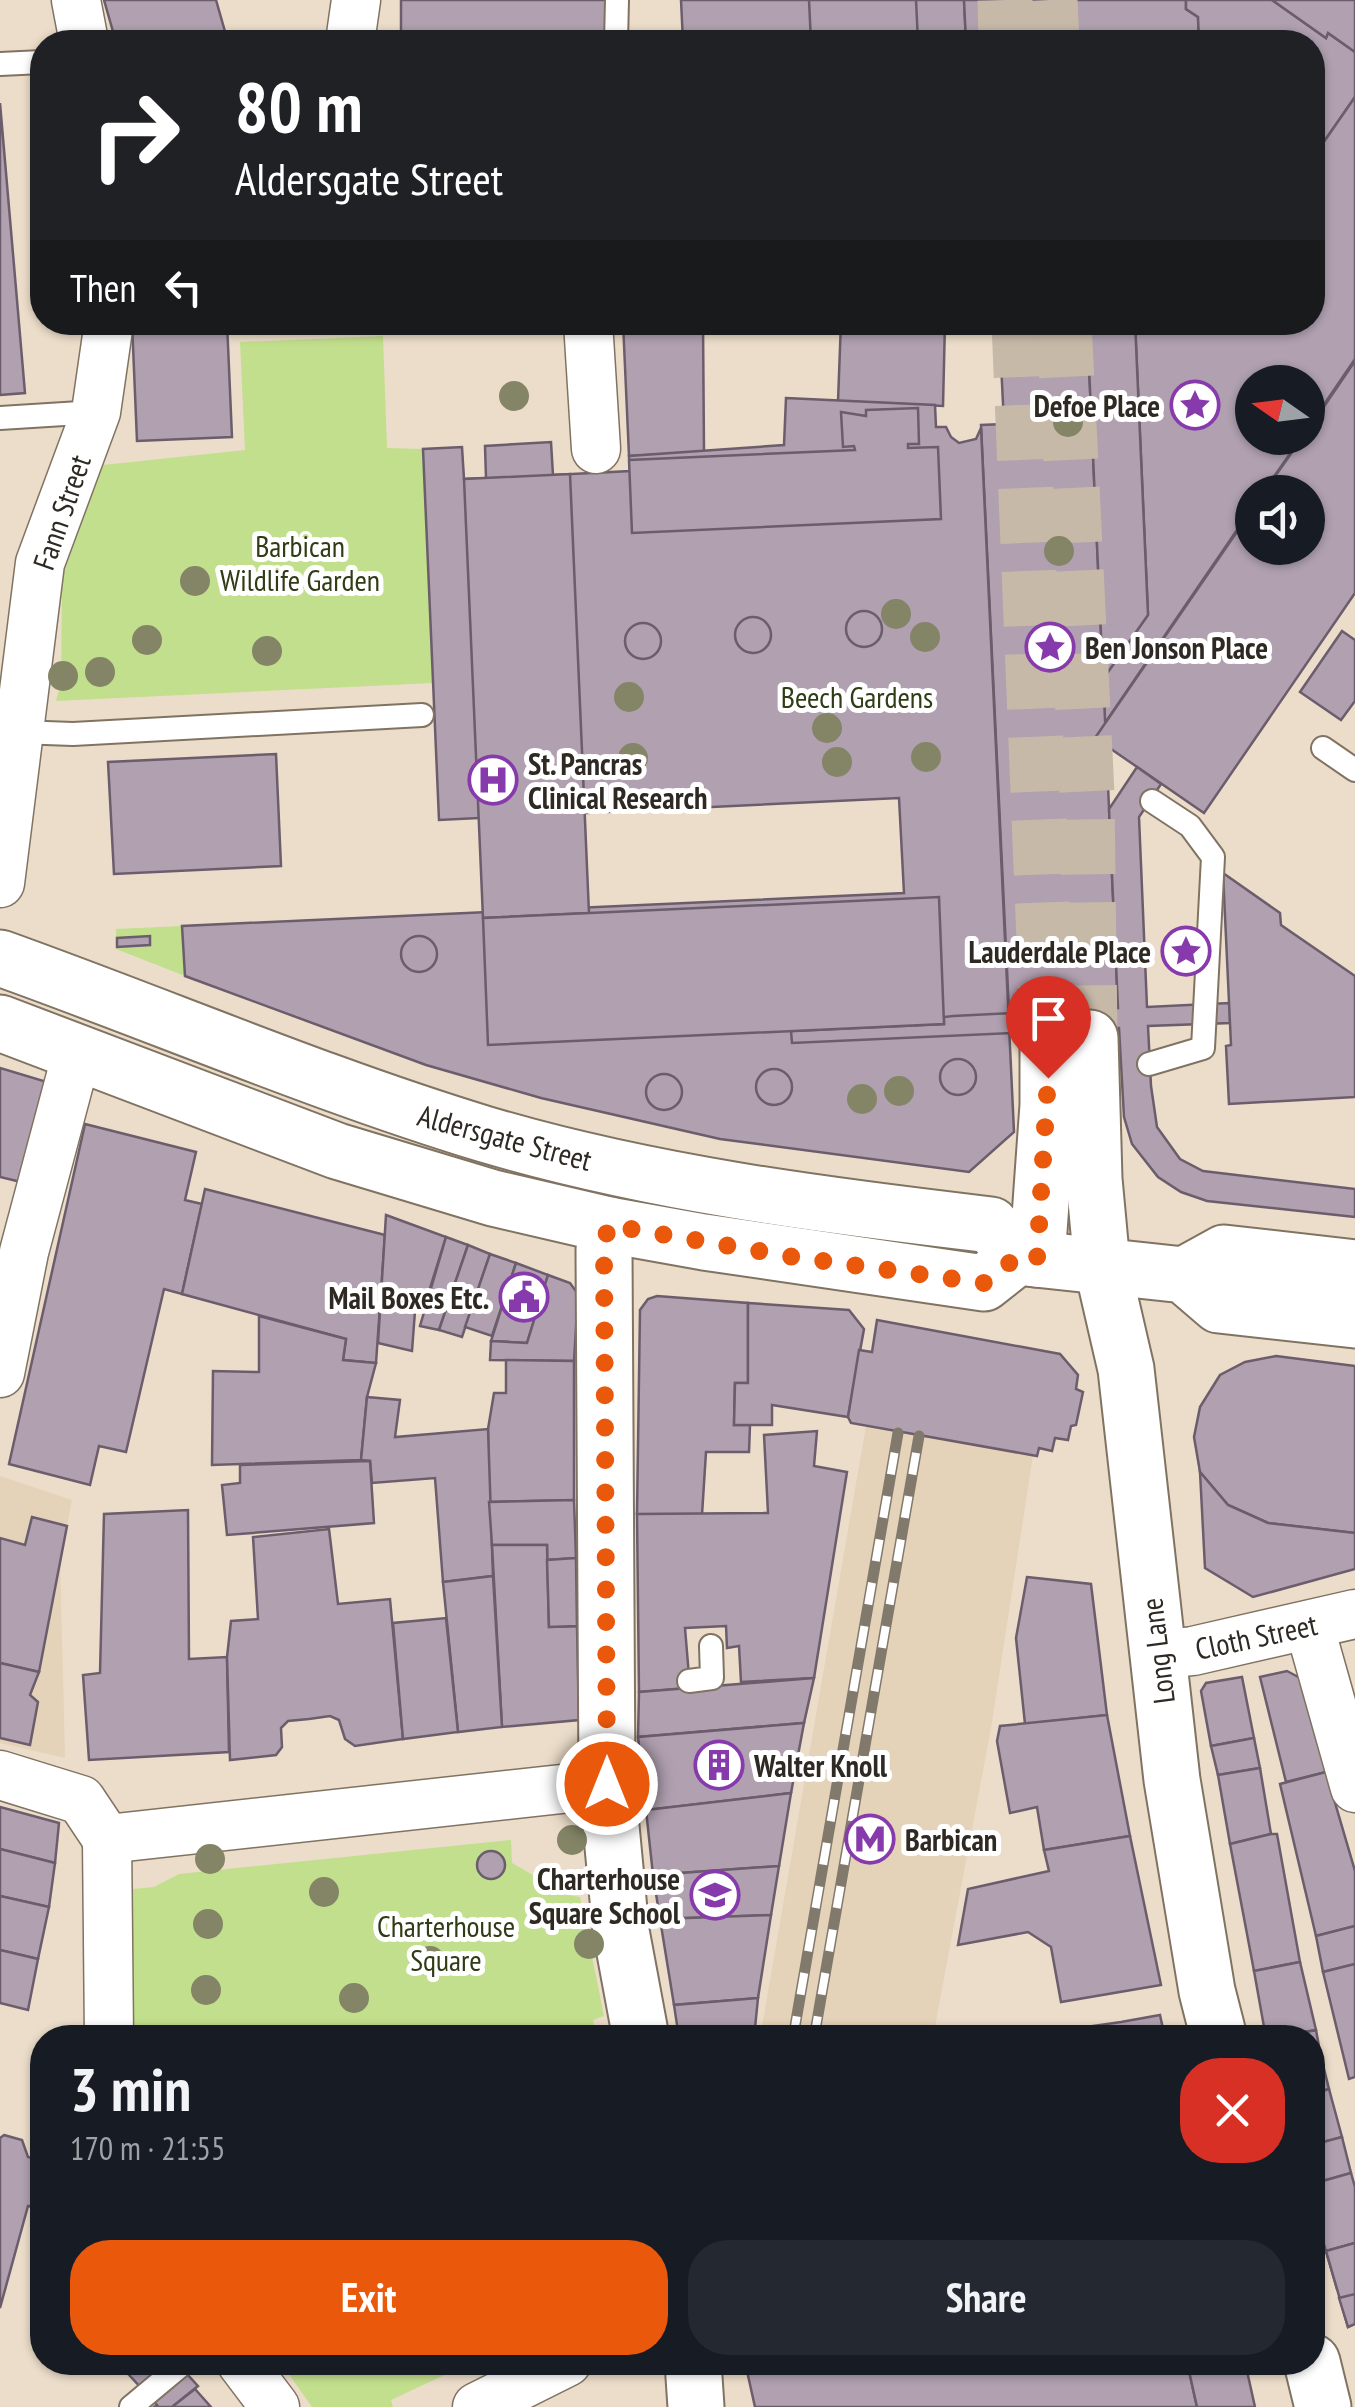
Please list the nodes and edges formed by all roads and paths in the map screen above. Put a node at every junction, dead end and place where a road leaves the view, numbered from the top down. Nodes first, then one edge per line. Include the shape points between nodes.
1 (76, 0) edge
2 (356, 0) edge
3 (617, 0) edge
4 (82, 30) edge
5 (352, 30) edge
6 (616, 30) edge
7 (30, 63) edge
8 (0, 64) edge
9 (106, 335) edge
10 (589, 335) edge
11 (96, 412) junction
12 (0, 418) edge
13 (596, 449) dead end
14 (422, 715) dead end
15 (18, 732) junction
16 (1324, 748) dead end
17 (1355, 770) edge
18 (1152, 802) dead end
19 (0, 883) edge
20 (0, 958) edge
21 (0, 1024) edge
22 (77, 1053) junction
23 (1149, 1064) dead end
24 (608, 1225) junction
25 (12, 1249) edge
26 (1027, 1258) junction
27 (1102, 1264) junction
28 (1355, 1268) edge
29 (1184, 1275) junction
30 (1355, 1320) edge
31 (0, 1373) edge
32 (1355, 1614) edge
33 (1309, 1625) junction
34 (711, 1646) dead end
35 (1156, 1656) junction
36 (689, 1681) dead end
37 (0, 1775) edge
38 (607, 1784) junction
39 (1355, 1788) edge
40 (106, 1839) junction
41 (109, 2025) edge
42 (639, 2025) edge
43 (1215, 2025) edge
44 (169, 2375) edge
45 (251, 2375) edge
46 (542, 2375) edge
47 (694, 2375) edge
48 (1315, 2375) edge
49 (131, 2407) edge
50 (275, 2407) edge
51 (477, 2407) edge
52 (696, 2407) edge
53 (1323, 2407) edge

1 - 4 street
2 - 5 street
3 - 6 lane
7 - 8 lane
9 - 11 street, Fann Street
10 - 13 street
11 - 12 lane
11 - 15 street, Fann Street via 40,563
14 - 15 lane
15 - 19 street, Fann Street
16 - 17 lane
18 - 23 lane via 1190,826 1212,856 1203,1048
20 - 26 main road, Aldersgate Street via 360,1095 489,1135 719,1189 991,1225
21 - 22 main road, Aldersgate Street
22 - 24 main road, Aldersgate Street via 337,1151
22 - 25 street
24 - 26 main road, Aldersgate Street via 984,1283
24 - 38 main road via 620,1686
25 - 31 street
26 - 27 main road
26 - 27 main road, Long Lane via 1048,1105 1086,1057
27 - 29 main road
27 - 35 main road, Long Lane via 1126,1369
28 - 29 main road via 1224,1254
29 - 30 main road via 1218,1306
32 - 33 street, Cloth Street
33 - 35 street, Cloth Street
33 - 39 street
34 - 36 lane via 712,1678
35 - 43 main road, Long Lane
37 - 40 street via 80,1800
38 - 40 street
38 - 42 main road via 621,1931
40 - 41 street
44 - 49 lane
45 - 50 street
46 - 51 street
47 - 52 main road
48 - 53 main road

